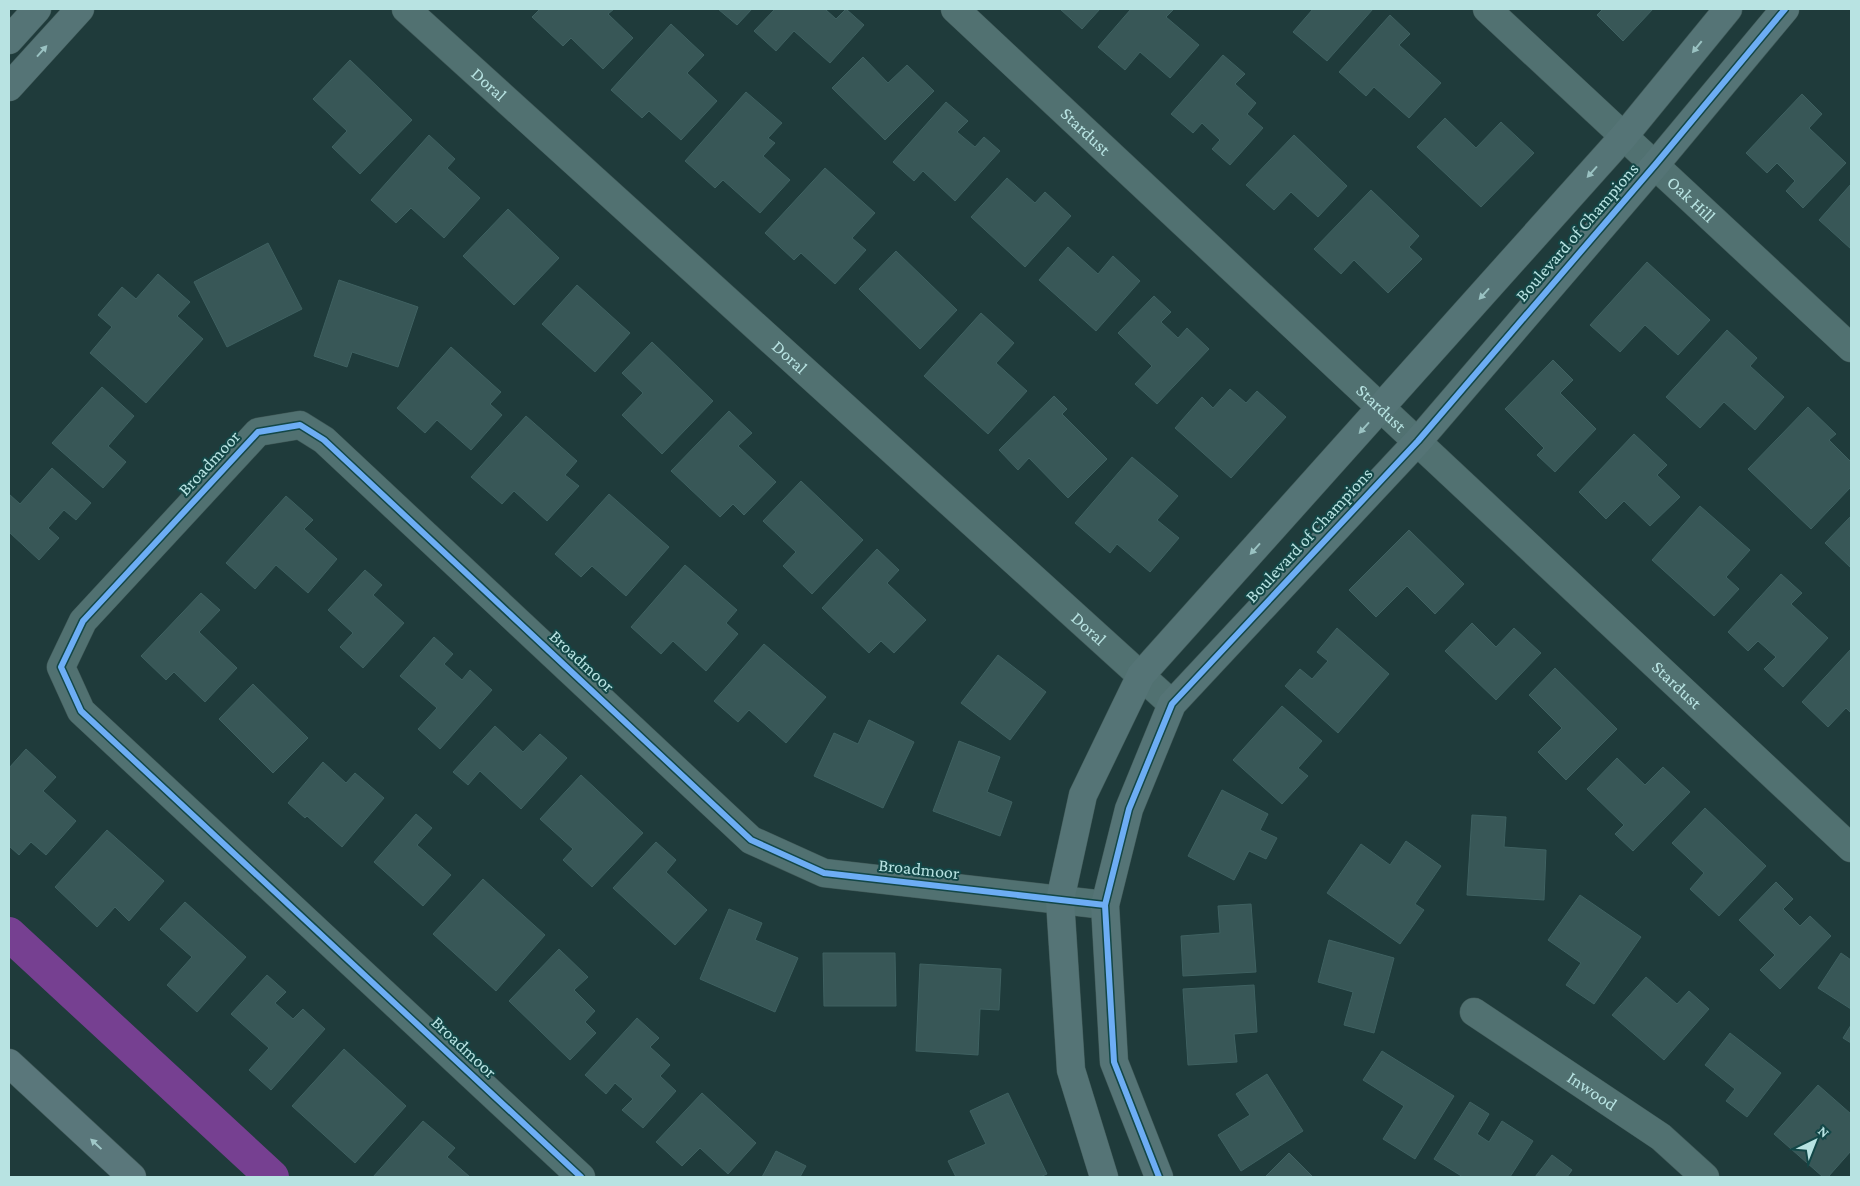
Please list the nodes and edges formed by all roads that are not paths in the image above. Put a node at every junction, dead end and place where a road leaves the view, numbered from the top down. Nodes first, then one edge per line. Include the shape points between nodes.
1 (37, 9) edge
2 (80, 9) edge
3 (406, 9) edge
4 (955, 9) edge
5 (1487, 9) edge
6 (1728, 9) edge
7 (1785, 9) edge
8 (9, 40) edge
9 (9, 87) edge
10 (1624, 136) junction
11 (1655, 164) junction
12 (1851, 348) edge
13 (1382, 408) junction
14 (1418, 441) junction
15 (1141, 676) junction
16 (1172, 704) junction
17 (1851, 848) edge
18 (1060, 900) junction
19 (1106, 905) junction
20 (1474, 1012) dead end
21 (9, 1063) edge
22 (132, 1177) edge
23 (581, 1177) edge
24 (1104, 1177) edge
25 (1159, 1177) edge
26 (1705, 1177) edge

1 - 8 street
9 -> 2 street
3 - 15 street, Doral
4 - 13 street, Stardust
5 - 10 street, Oak Hill
6 -> 10 street, Boulevard of Champions
7 - 11 street, Boulevard of Champions
10 - 11 street, Oak Hill
10 -> 13 street, Boulevard of Champions
11 - 12 street, Oak Hill
11 - 14 street, Boulevard of Champions
13 - 14 street, Stardust
13 -> 15 street, Boulevard of Champions
14 - 16 street, Boulevard of Champions
14 - 17 street, Stardust
15 - 16 street, Doral
15 - 18 street, Boulevard of Champions via 1083,795
16 - 19 street, Boulevard of Champions via 1129,809
18 - 19 street, Broadmoor
18 - 23 street, Broadmoor via 824,873 751,840 324,440 300,426 258,432 83,621 61,667 81,711
18 - 24 street, Boulevard of Champions via 1071,1070
19 - 25 street, Boulevard of Champions via 1114,1062
20 - 26 street, Inwood via 1661,1137
22 -> 21 main road

